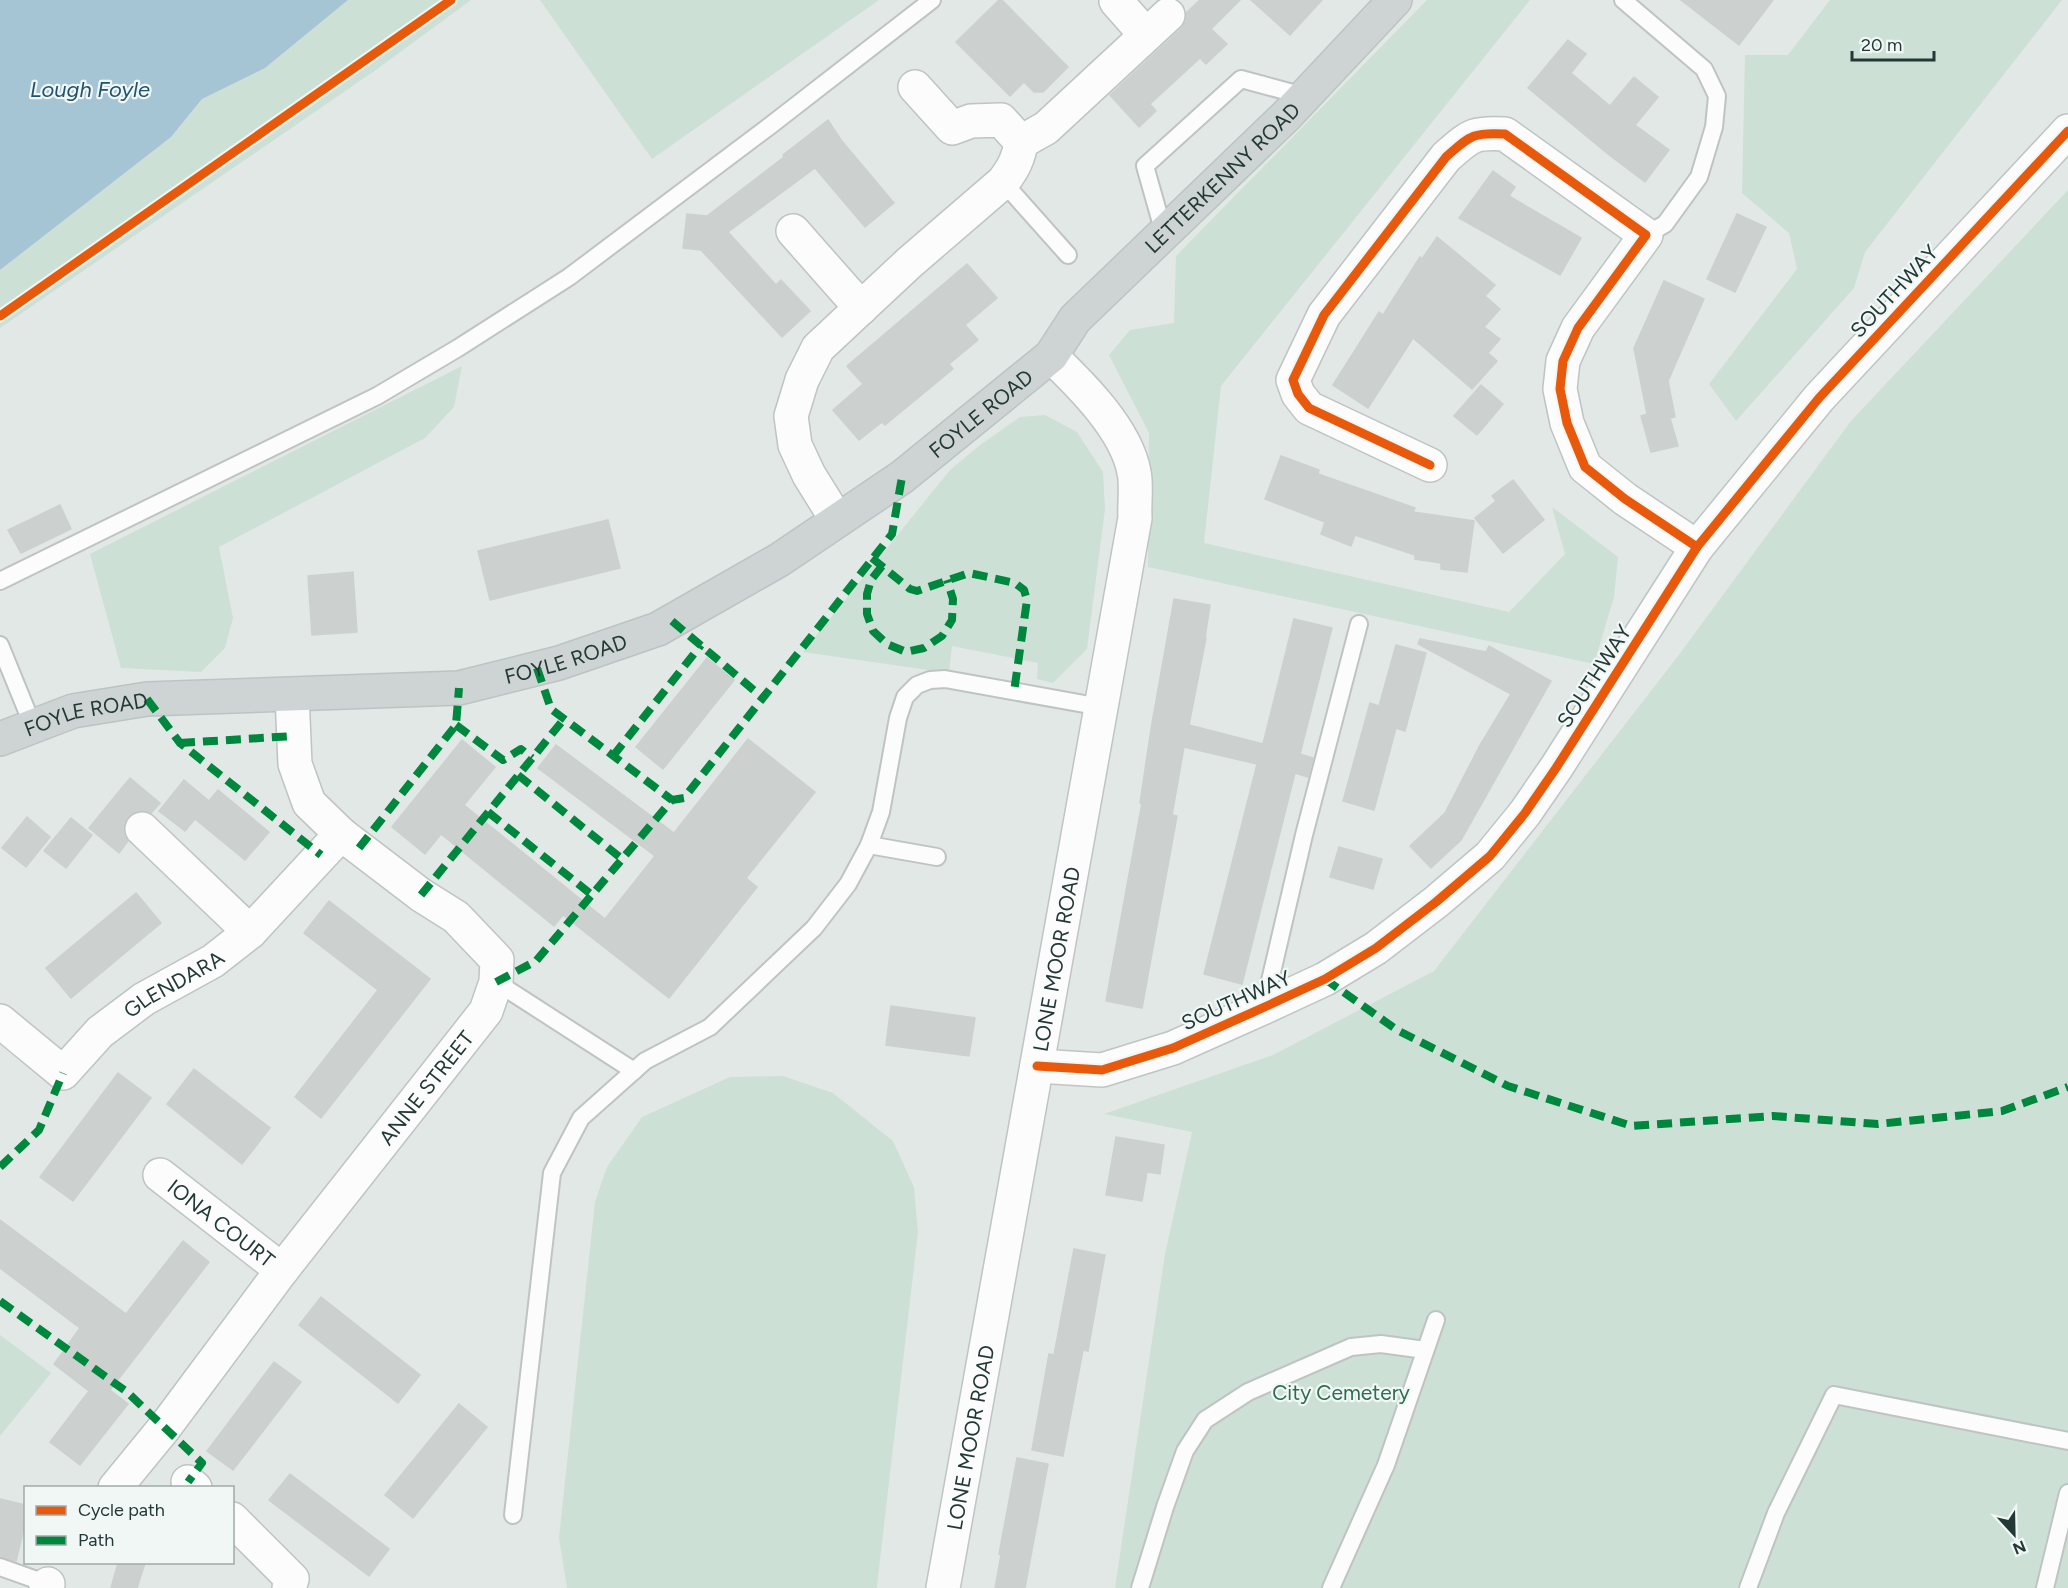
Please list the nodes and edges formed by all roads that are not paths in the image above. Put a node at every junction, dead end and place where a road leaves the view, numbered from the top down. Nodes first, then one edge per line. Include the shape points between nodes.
1 (932, 0) edge
2 (1395, 0) edge
3 (1623, 0) edge
4 (1116, 1) edge
5 (915, 87) dead end
6 (1304, 96) junction
7 (2068, 131) edge
8 (1021, 142) junction
9 (1003, 182) junction
10 (794, 231) dead end
11 (1164, 233) junction
12 (1646, 235) junction
13 (1068, 255) dead end
14 (861, 308) junction
15 (1051, 356) junction
16 (1430, 465) dead end
17 (837, 520) junction
18 (1697, 547) junction
19 (0, 581) edge
20 (1359, 624) dead end
21 (0, 645) edge
22 (292, 695) junction
23 (1101, 707) junction
24 (33, 726) junction
25 (0, 739) edge
26 (142, 829) dead end
27 (341, 834) junction
28 (869, 845) junction
29 (937, 857) dead end
30 (250, 932) junction
31 (496, 982) junction
32 (1269, 1005) junction
33 (0, 1021) edge
34 (1037, 1066) junction
35 (634, 1071) junction
36 (160, 1175) dead end
37 (282, 1270) junction
38 (1436, 1320) dead end
39 (1425, 1350) junction
40 (2068, 1441) edge
41 (117, 1486) edge
42 (2068, 1493) edge
43 (513, 1515) dead end
44 (234, 1521) edge
45 (0, 1567) edge
46 (47, 1586) edge
47 (289, 1588) edge
48 (943, 1588) edge
49 (1140, 1588) edge
50 (1331, 1588) edge
51 (1748, 1588) edge
52 (2046, 1588) edge

1 - 19 lane via 569,277 458,348 338,416
2 - 6 main road, LETTERKENNY ROAD
3 - 12 lane via 1704,69 1717,96 1714,127 1699,177 1665,224
4 - 8 street via 1157,25 1046,128
5 - 8 street via 952,128 971,121 1001,120
6 - 11 main road, LETTERKENNY ROAD
6 - 11 lane via 1241,79 1145,166
7 - 18 street, SOUTHWAY via 1819,398
8 - 9 street via 1014,169
9 - 13 lane
9 - 14 street
10 - 14 street
11 - 15 main road, LETTERKENNY ROAD via 1075,319
12 - 16 street via 1505,135 1482,132 1467,138 1446,157 1324,315 1293,380 1309,408
12 - 18 street via 1578,328 1563,361 1560,390 1567,423 1585,467
14 - 17 street via 818,348 802,380 791,416 795,445
15 - 17 main road, FOYLE ROAD via 902,477
15 - 23 street, LONE MOOR ROAD via 1110,421 1134,472 1135,518
17 - 22 main road, FOYLE ROAD via 779,560 658,629 559,663 459,688
18 - 32 street, SOUTHWAY via 1556,768 1490,856 1376,948 1325,979
20 - 32 lane via 1304,835 1269,985
21 - 24 lane
22 - 24 main road, FOYLE ROAD via 147,699 73,711
22 - 27 street, ANNE STREET via 295,764 309,803
23 - 28 lane via 945,680 917,685 905,697 898,718 882,812
23 - 34 street, LONE MOOR ROAD
24 - 25 main road, FOYLE ROAD
26 - 30 street
27 - 30 street, GLENDARA
27 - 31 street, ANNE STREET via 456,917 497,960
28 - 29 lane
28 - 35 lane via 842,893 769,973 710,1028 645,1061
30 - 33 street, GLENDARA via 213,961 144,999 109,1025 63,1073
31 - 35 lane
31 - 37 street, ANNE STREET via 486,1011
32 - 34 street, SOUTHWAY via 1173,1048 1102,1070
34 - 48 street, LONE MOOR ROAD
35 - 43 lane via 581,1118 552,1173
36 - 37 street, IONA COURT
37 - 41 street, ANNE STREET
38 - 39 lane
39 - 49 lane via 1382,1344 1351,1347 1248,1392 1205,1420 1185,1451
39 - 50 lane via 1386,1465
40 - 51 lane via 1834,1395 1776,1513
42 - 52 lane
44 - 47 street via 292,1579
45 - 46 lane

